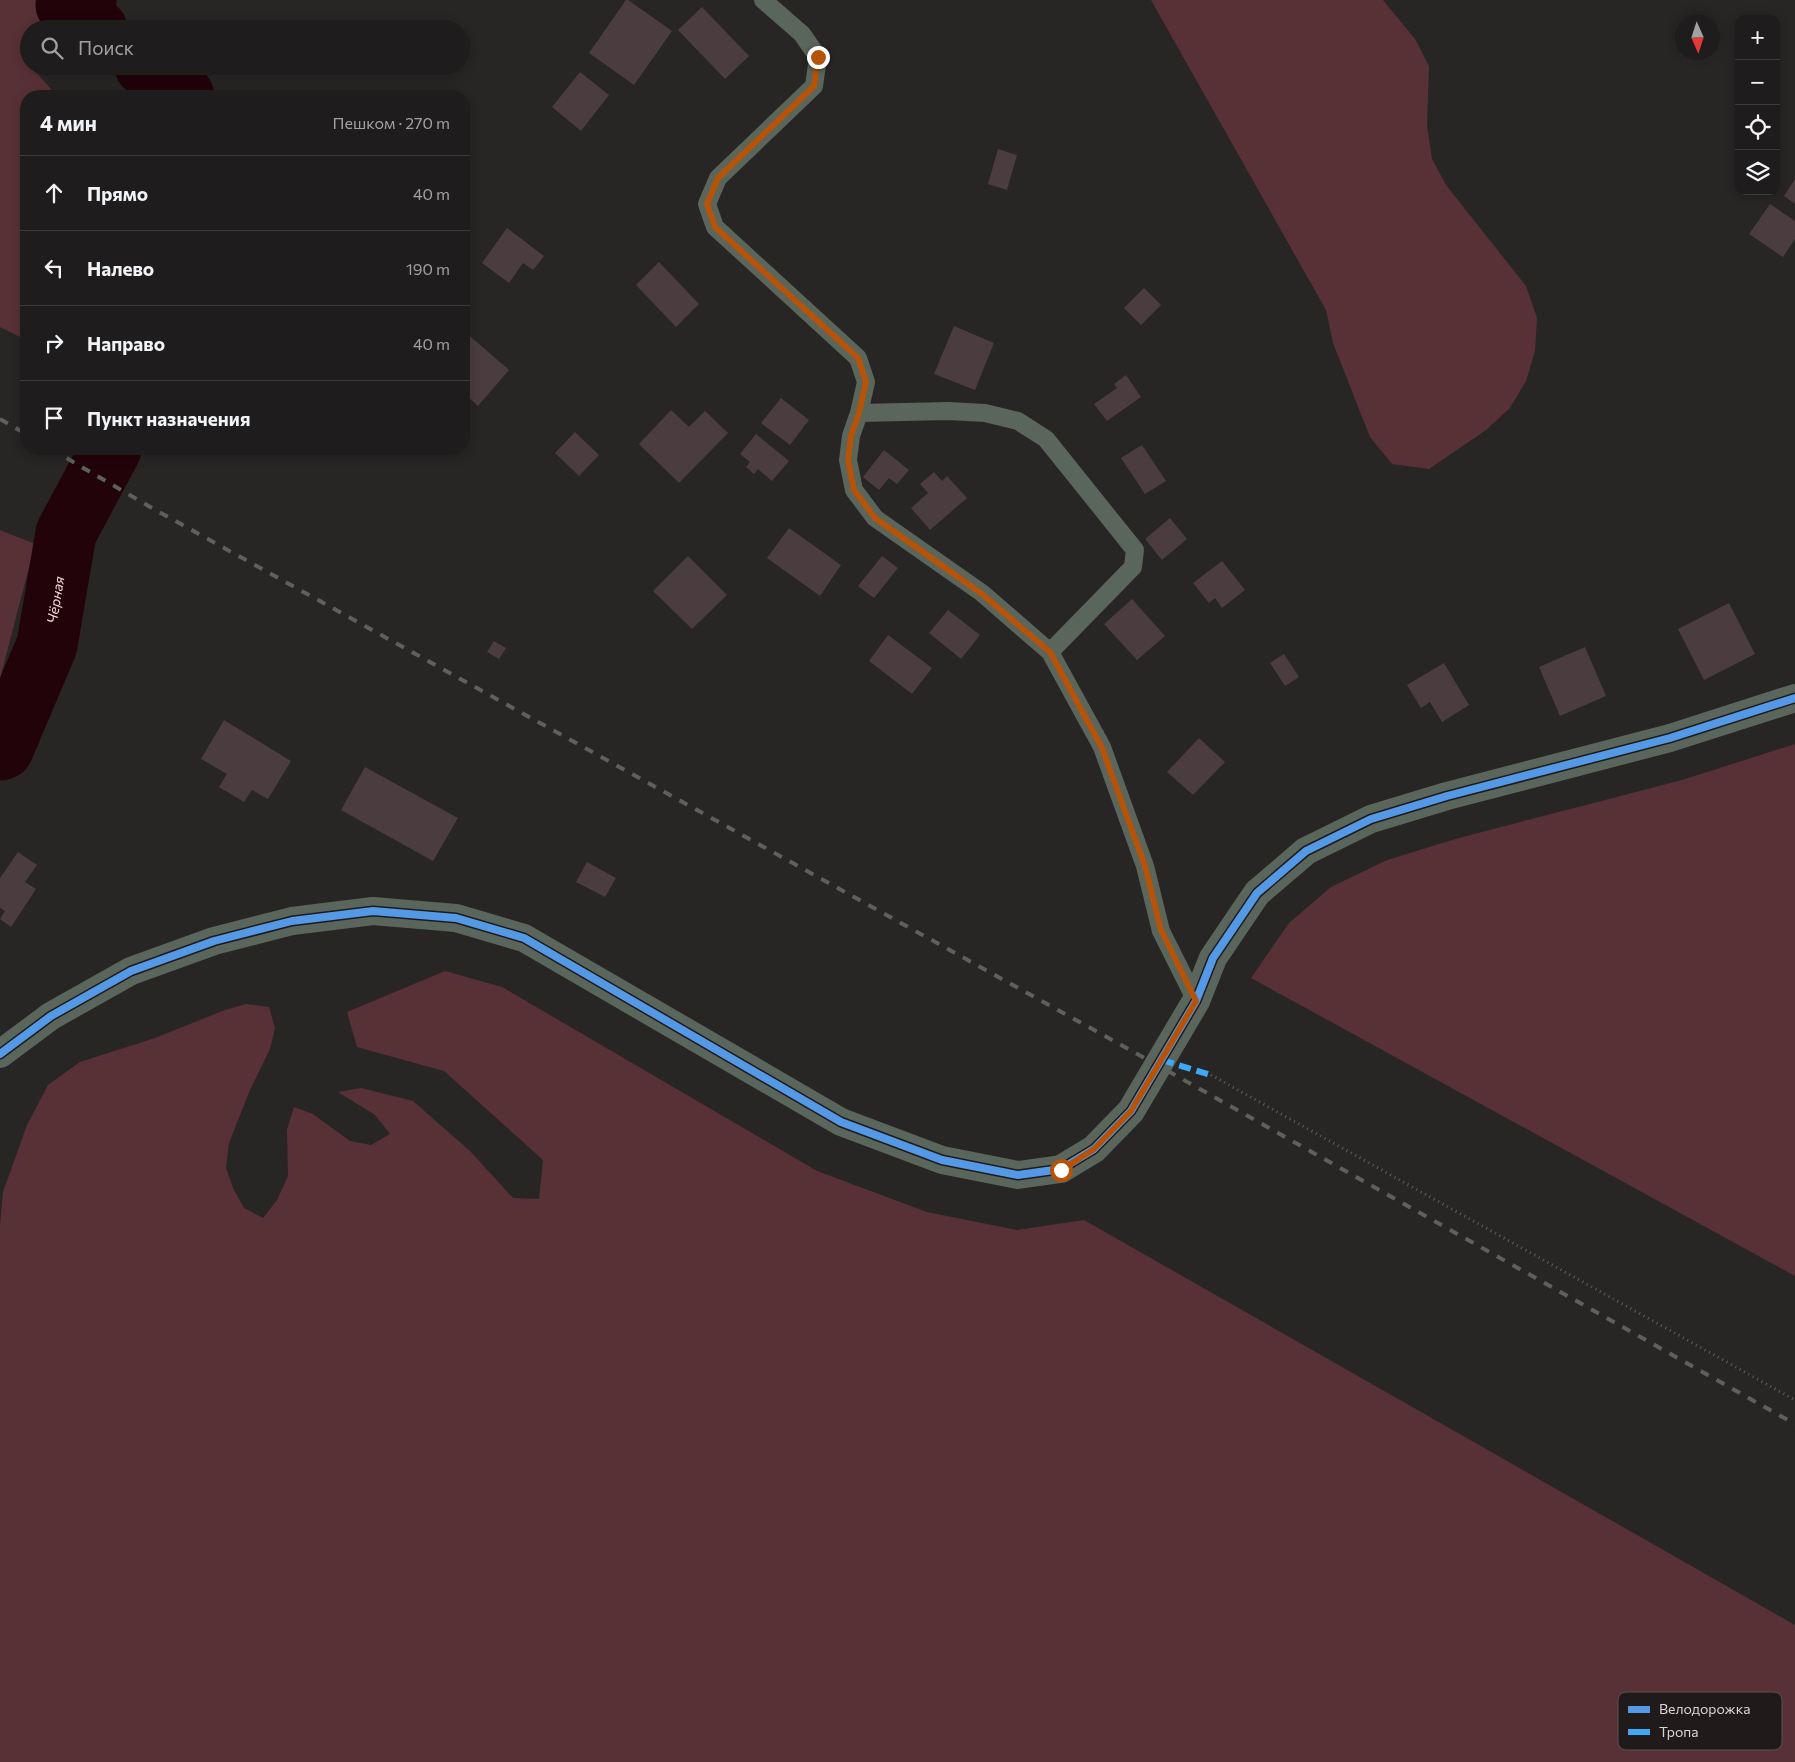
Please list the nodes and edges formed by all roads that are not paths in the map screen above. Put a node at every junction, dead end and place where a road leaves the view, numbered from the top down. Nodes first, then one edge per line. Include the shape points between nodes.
1 (763, 0) edge
2 (859, 413) junction
3 (1050, 652) junction
4 (1795, 698) edge
5 (1196, 1001) junction
6 (0, 1054) edge

1 - 2 lane via 802,34 818,57 814,86 718,178 707,204 715,227 858,358 866,382
2 - 3 lane via 851,436 848,460 854,490 875,518 982,594
2 - 3 lane via 948,411 985,414 1018,422 1046,440 1135,550 1133,567
3 - 5 lane via 1102,748 1145,866 1161,930
4 - 5 street via 1670,738 1370,819 1306,851 1256,894 1212,958
5 - 6 street via 1131,1111 1094,1149 1061,1170 1018,1175 942,1160 840,1122 524,938 456,918 373,911 292,921 214,941 131,971 51,1016

